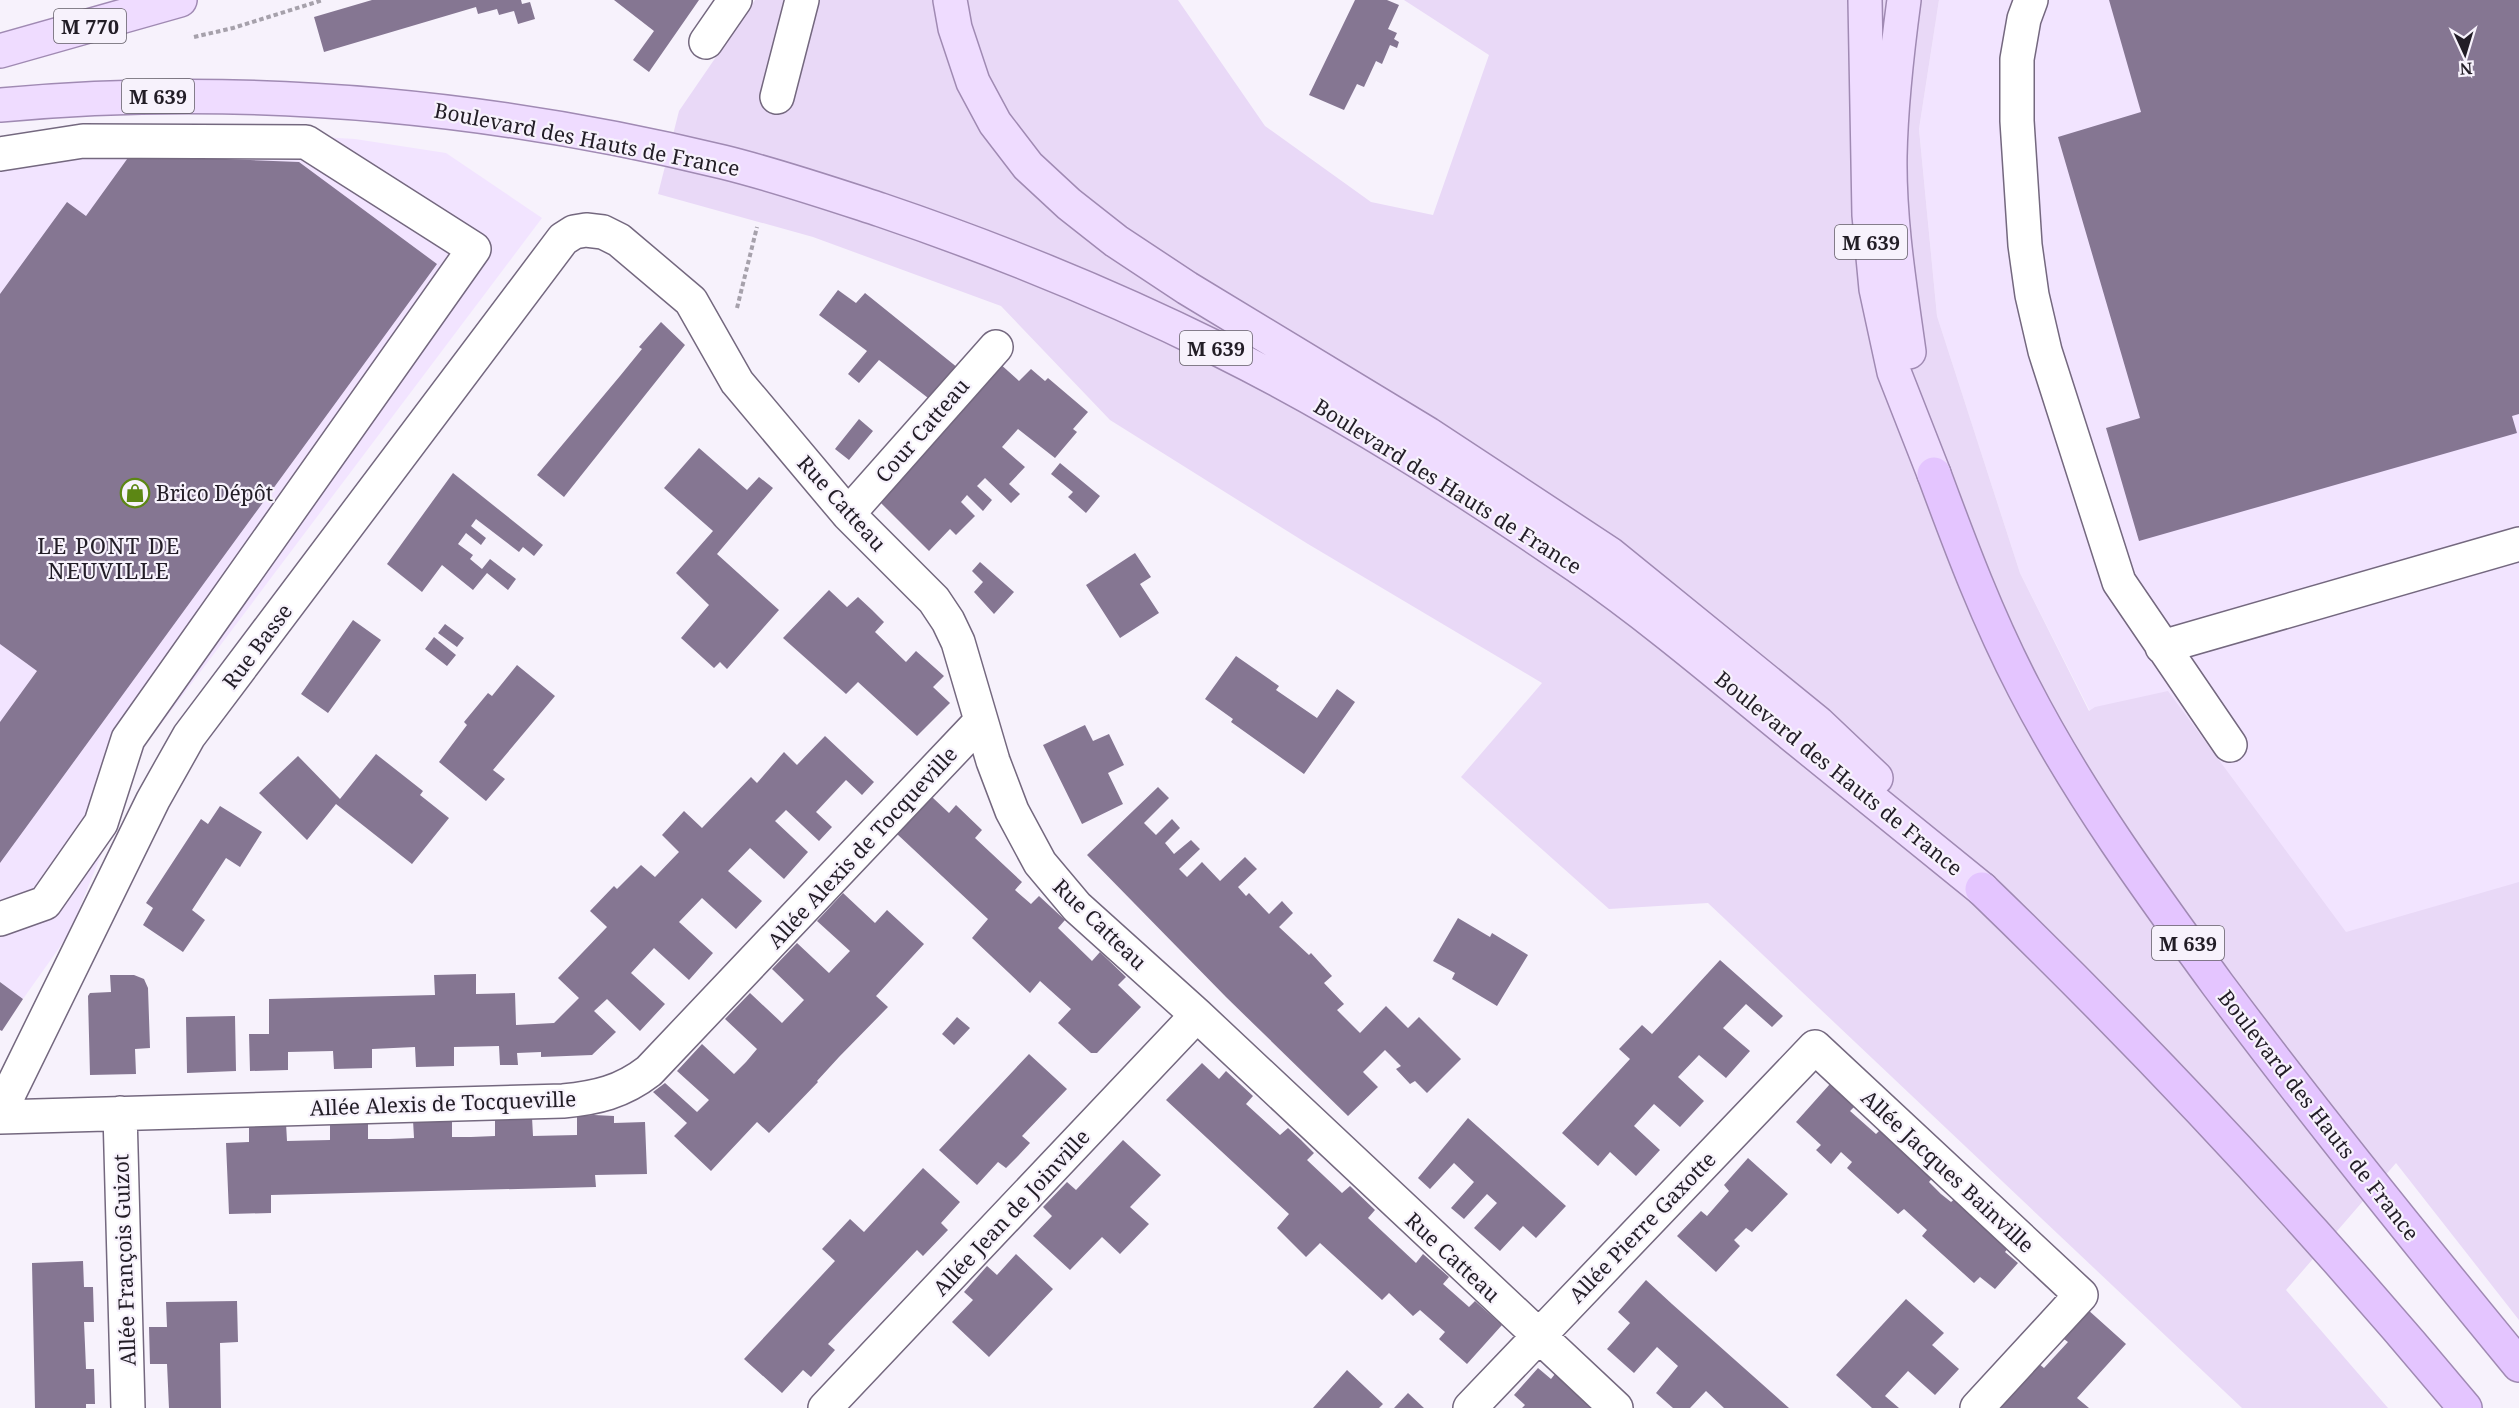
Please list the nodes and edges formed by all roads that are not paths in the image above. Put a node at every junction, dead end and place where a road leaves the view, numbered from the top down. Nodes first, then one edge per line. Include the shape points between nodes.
1 (180, 0) edge
2 (735, 0) edge
3 (802, 0) edge
4 (950, 0) edge
5 (1865, 0) edge
6 (1904, 0) edge
7 (2031, 0) edge
8 (706, 42) dead end
9 (0, 51) edge
10 (777, 97) dead end
11 (0, 105) edge
12 (0, 154) edge
13 (586, 230) joint
14 (996, 347) dead end
15 (1934, 474) junction
16 (848, 514) junction
17 (2519, 544) edge
18 (2162, 647) junction
19 (981, 721) junction
20 (2230, 745) dead end
21 (1982, 889) junction
22 (0, 919) edge
23 (1197, 1015) junction
24 (1815, 1047) joint
25 (0, 1112) edge
26 (120, 1113) junction
27 (0, 1117) edge
28 (1537, 1335) junction
29 (2519, 1365) edge
30 (128, 1408) edge
31 (825, 1408) edge
32 (1470, 1408) edge
33 (1616, 1408) edge
34 (1977, 1408) edge
35 (2465, 1408) edge

1 - 9 main road, M 770
2 - 8 street
3 - 10 street
4 - 21 main road, Boulevard des Hauts de France / M 639 via 973,82 995,123 1028,166 1069,204 1187,288 1428,434 1610,554 1818,723 1889,790
5 - 15 main road, M 639 via 1869,215 1876,289 1894,372
6 - 15 main road, M 639 via 1890,156 1893,217 1912,375
7 - 18 street via 2017,59 2017,121 2032,295 2045,351 2119,582
11 - 21 main road, Boulevard des Hauts de France / M 639 via 201,95 421,108 524,123 724,162 938,229 1050,273 1223,351 1335,412 1583,570 1719,674
12 - 22 street via 83,141 306,142 474,249 128,739 101,823 45,903
13 - 16 street, Rue Catteau via 603,232 619,240 691,300 737,382
13 - 25 street, Rue Basse via 562,238 189,736 170,766
14 - 16 street, Cour Catteau
15 - 29 highway, Boulevard des Hauts de France / M 639 via 1989,616 2069,770 2170,920 2312,1110
16 - 19 street, Rue Catteau via 934,600 948,621
17 - 18 street
18 - 20 street
19 - 23 street, Rue Catteau via 1001,785 1040,862 1077,907
19 - 26 street, Allée Alexis de Tocqueville via 649,1071 614,1093 563,1101
21 - 35 highway, Boulevard des Hauts de France / M 639 via 2074,977 2278,1194 2382,1308
23 - 28 street, Rue Catteau
23 - 31 street, Allée Jean de Joinville
24 - 28 street, Allée Pierre Gaxotte
24 - 34 street, Allée Jacques Bainville via 2081,1295
26 - 27 street, Allée Alexis de Tocqueville
26 - 30 street, Allée François Guizot
28 - 32 street, Allée Pierre Gaxotte
28 - 33 street, Rue Catteau

